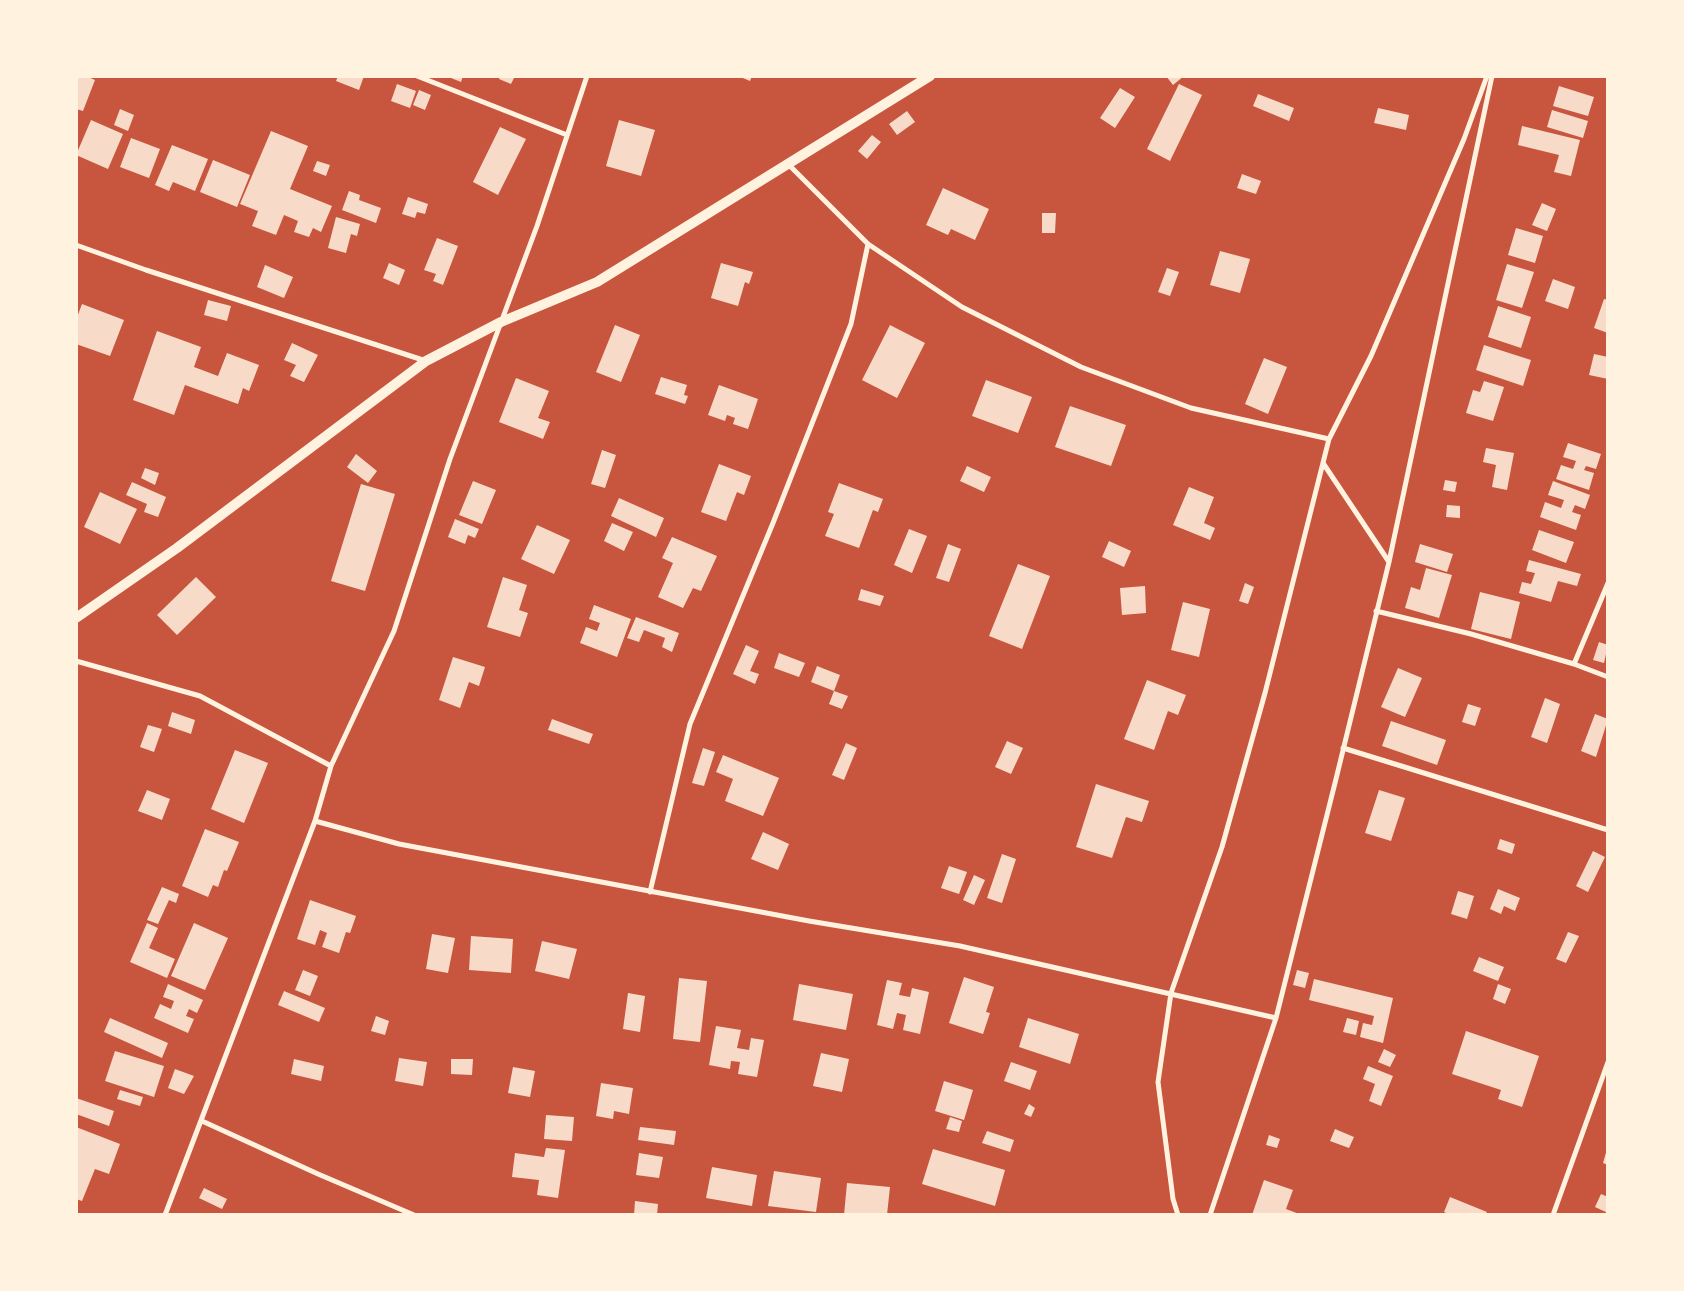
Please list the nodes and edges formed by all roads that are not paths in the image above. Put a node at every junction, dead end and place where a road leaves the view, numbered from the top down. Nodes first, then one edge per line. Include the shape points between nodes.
1 (417, 76) edge
2 (587, 76) edge
3 (930, 76) edge
4 (1487, 76) edge
5 (1492, 76) edge
6 (567, 135) junction
7 (789, 165) junction
8 (76, 244) edge
9 (868, 244) junction
10 (501, 322) junction
11 (426, 361) junction
12 (1330, 438) junction
13 (1323, 463) junction
14 (1389, 562) junction
15 (1608, 583) edge
16 (1376, 611) junction
17 (76, 618) edge
18 (76, 661) edge
19 (1574, 664) junction
20 (1608, 677) edge
21 (1343, 748) junction
22 (331, 766) junction
23 (315, 821) junction
24 (1608, 830) edge
25 (650, 892) junction
26 (1171, 993) junction
27 (1276, 1018) junction
28 (1608, 1062) edge
29 (202, 1121) junction
30 (165, 1215) edge
31 (414, 1215) edge
32 (1178, 1215) edge
33 (1210, 1215) edge
34 (1553, 1215) edge

1 - 6 street
2 - 6 street
3 - 7 main road
4 - 12 street via 1464,139 1371,356
5 - 14 street
6 - 10 street
7 - 9 street
7 - 10 main road via 597,282
8 - 11 street
9 - 12 street via 962,307 1081,367 1191,408
9 - 25 street via 851,324 690,724
10 - 11 main road
10 - 22 street via 450,459 394,631
11 - 17 main road via 177,548
12 - 13 street
13 - 14 street
13 - 26 street via 1222,847
14 - 16 street
15 - 19 street
16 - 19 street
16 - 21 street
18 - 22 street via 200,696
19 - 20 street
21 - 24 street
21 - 27 street
22 - 23 street
23 - 25 street via 399,844
23 - 29 street
25 - 26 street via 960,946
26 - 27 street
26 - 32 street via 1158,1082
27 - 33 street
28 - 34 street
29 - 30 street
29 - 31 street

